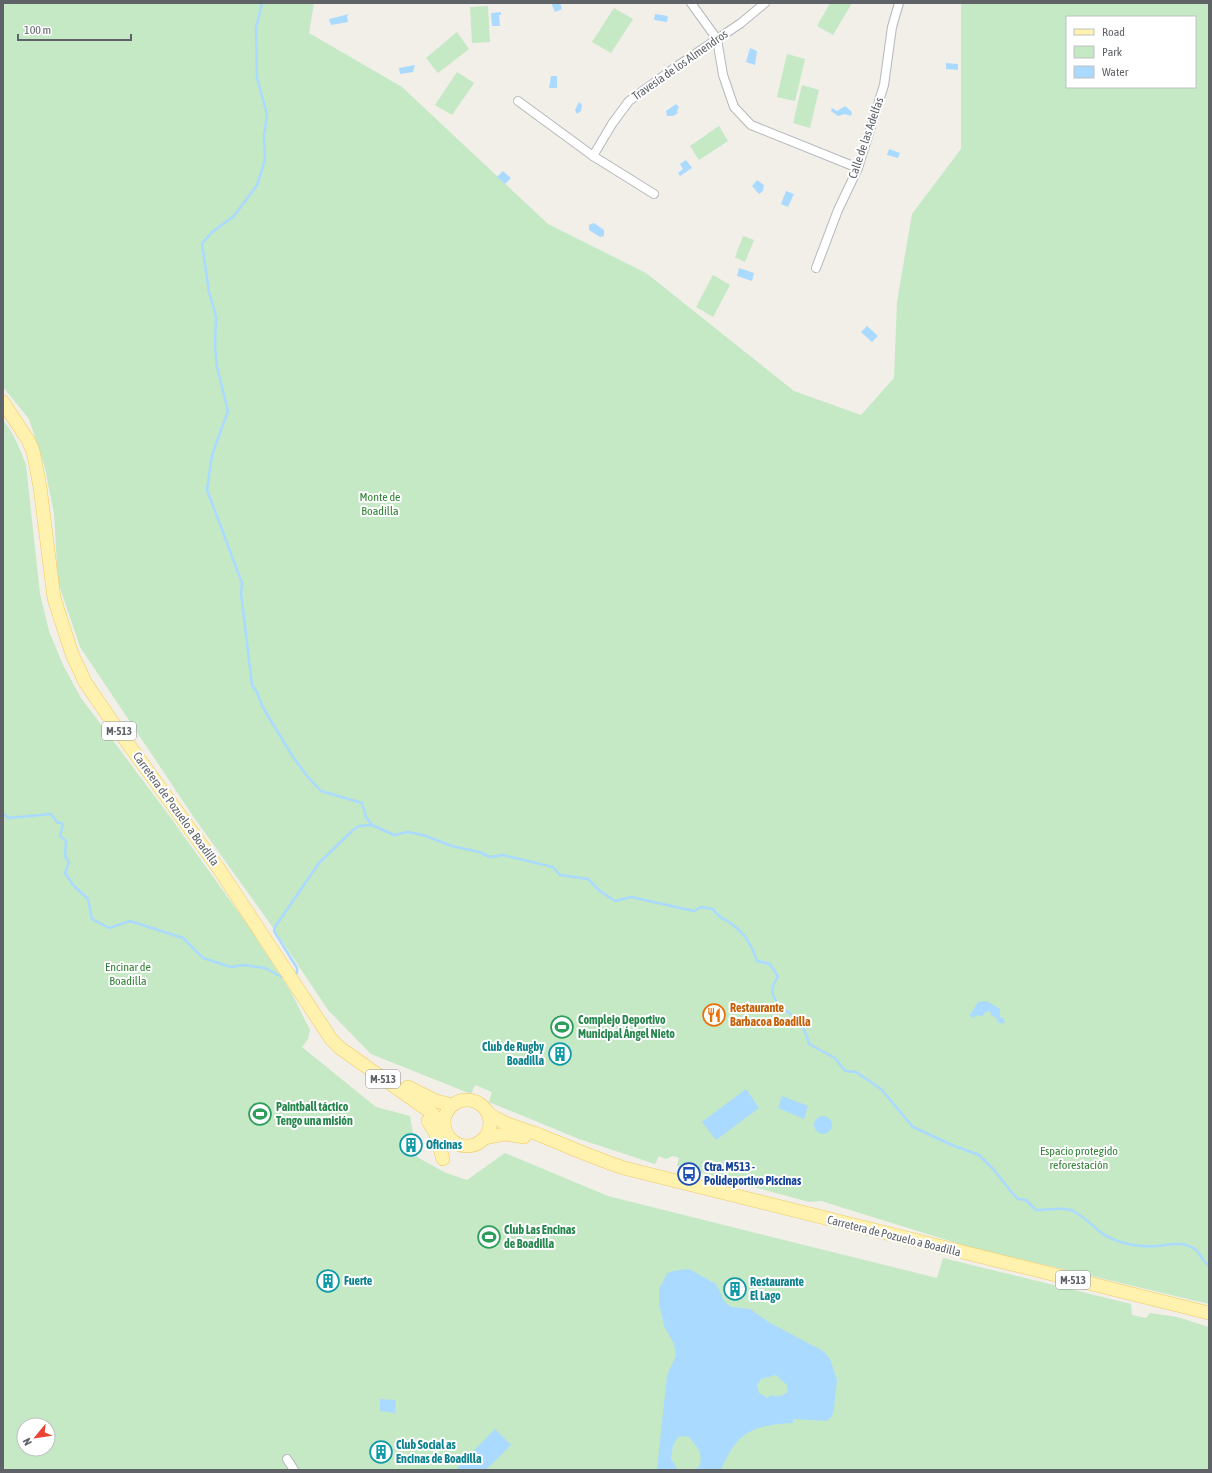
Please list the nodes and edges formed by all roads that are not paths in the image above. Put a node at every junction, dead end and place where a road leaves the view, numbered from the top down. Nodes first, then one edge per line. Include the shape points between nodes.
1 (691, 3) edge
2 (765, 3) edge
3 (899, 3) edge
4 (717, 39) junction
5 (518, 102) dead end
6 (593, 156) junction
7 (858, 168) junction
8 (654, 194) dead end
9 (816, 268) dead end
10 (3, 402) edge
11 (321, 1024) junction
12 (340, 1048) junction
13 (452, 1105) junction
14 (488, 1113) junction
15 (446, 1133) junction
16 (486, 1138) junction
17 (581, 1153) junction
18 (442, 1159) dead end
19 (1209, 1312) edge
20 (287, 1459) dead end
21 (294, 1470) edge

1 - 4 street
2 - 4 street, Travesía de los Almendros
3 - 7 street, Calle de las Adelfas via 892,27 884,85
4 - 6 street, Travesía de los Almendros via 629,102
4 - 7 street via 723,75 734,107 751,125
5 - 6 street
6 - 8 street
7 - 9 street, Calle de las Adelfas via 838,210
10 - 11 main road, Carretera de Pozuelo a Boadilla / M-513 via 33,451 54,598 72,654 85,682 219,869
11 - 12 main road, Carretera de Pozuelo a Boadilla / M-513
11 - 13 main road, Carretera de Pozuelo a Boadilla / M-513 via 357,1055 400,1082 430,1099
12 - 15 main road, Carretera de Pozuelo a Boadilla / M-513 via 432,1113
12 - 18 main road via 429,1122 436,1132
13 - 14 main road, M-513 via 471,1100 484,1107
13 - 15 main road via 445,1115
14 - 16 main road via 490,1126
14 - 17 main road, Carretera de Pozuelo a Boadilla / M-513 via 508,1125 540,1135
15 - 16 main road, M-513 via 452,1141 463,1146 475,1145
16 - 17 main road, Carretera de Pozuelo a Boadilla / M-513 via 505,1134 531,1138
17 - 19 main road, Carretera de Pozuelo a Boadilla / M-513 via 624,1168 675,1181
20 - 21 street

